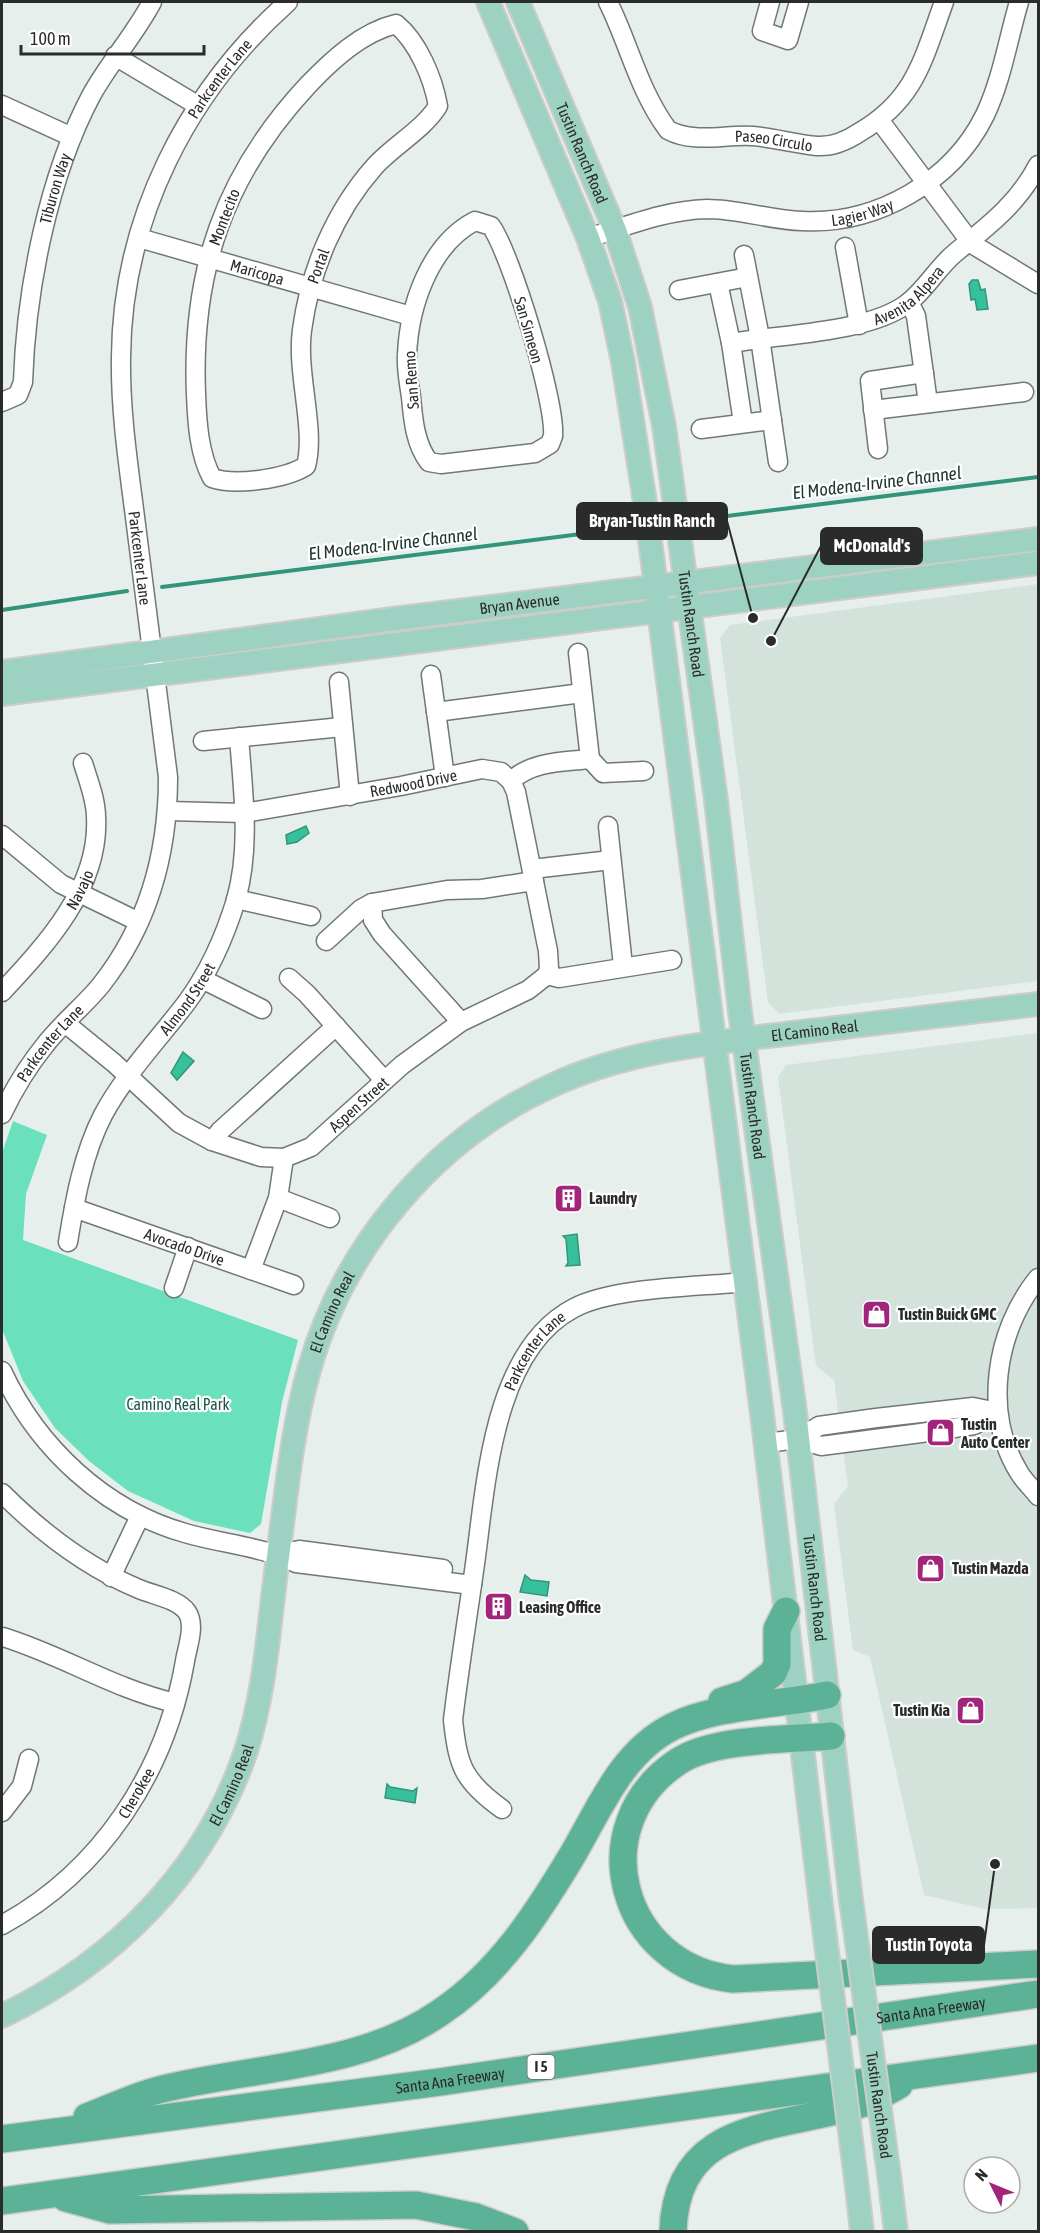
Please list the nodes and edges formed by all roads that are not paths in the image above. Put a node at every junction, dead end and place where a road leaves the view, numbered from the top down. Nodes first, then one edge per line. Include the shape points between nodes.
1 (152, 2) edge
2 (288, 2) edge
3 (488, 2) edge
4 (518, 2) edge
5 (608, 2) edge
6 (770, 2) edge
7 (799, 2) edge
8 (945, 2) edge
9 (1019, 2) edge
10 (115, 56) junction
11 (2, 105) edge
12 (197, 105) junction
13 (438, 106) joint
14 (880, 121) junction
15 (72, 136) junction
16 (1038, 168) edge
17 (926, 183) junction
18 (487, 222) joint
19 (615, 230) junction
20 (139, 238) junction
21 (588, 238) junction
22 (970, 242) junction
23 (845, 246) dead end
24 (744, 255) dead end
25 (209, 257) junction
26 (748, 277) junction
27 (718, 283) junction
28 (1038, 284) edge
29 (310, 286) junction
30 (679, 290) dead end
31 (909, 302) junction
32 (411, 316) junction
33 (859, 325) junction
34 (760, 338) junction
35 (731, 343) junction
36 (924, 373) junction
37 (1024, 392) dead end
38 (10, 399) edge
39 (928, 403) junction
40 (873, 410) junction
41 (772, 420) junction
42 (743, 423) junction
43 (701, 429) dead end
44 (878, 449) dead end
45 (429, 462) joint
46 (778, 462) dead end
47 (306, 466) joint
48 (1038, 539) edge
49 (1038, 563) edge
50 (686, 583) junction
51 (655, 586) junction
52 (689, 607) junction
53 (658, 611) junction
54 (152, 652) junction
55 (578, 654) dead end
56 (2, 672) edge
57 (155, 675) junction
58 (431, 675) dead end
59 (339, 682) dead end
60 (582, 693) junction
61 (2, 694) edge
62 (436, 712) junction
63 (342, 727) junction
64 (239, 737) junction
65 (203, 741) dead end
66 (590, 759) junction
67 (83, 763) dead end
68 (644, 771) dead end
69 (445, 777) junction
70 (510, 781) junction
71 (350, 796) junction
72 (168, 812) junction
73 (244, 813) junction
74 (608, 826) dead end
75 (3, 839) edge
76 (611, 860) junction
77 (533, 875) junction
78 (78, 893) junction
79 (236, 899) junction
80 (372, 903) junction
81 (311, 916) dead end
82 (139, 922) junction
83 (326, 942) dead end
84 (672, 960) dead end
85 (623, 966) junction
86 (546, 975) junction
87 (289, 978) dead end
88 (202, 979) junction
89 (2, 992) edge
90 (1038, 1004) edge
91 (262, 1009) dead end
92 (461, 1022) junction
93 (65, 1023) junction
94 (336, 1026) junction
95 (745, 1039) junction
96 (713, 1043) junction
97 (130, 1077) junction
98 (384, 1080) junction
99 (2, 1114) edge
100 (212, 1141) junction
101 (284, 1158) junction
102 (278, 1198) junction
103 (74, 1208) junction
104 (330, 1218) dead end
105 (68, 1242) dead end
106 (188, 1247) junction
107 (251, 1270) junction
108 (1038, 1278) edge
109 (745, 1282) junction
110 (294, 1286) dead end
111 (174, 1288) dead end
112 (2, 1371) edge
113 (998, 1412) junction
114 (798, 1439) junction
115 (766, 1443) junction
116 (2, 1493) edge
117 (1038, 1496) edge
118 (140, 1516) junction
119 (278, 1554) junction
120 (111, 1576) junction
121 (473, 1579) junction
122 (786, 1611) junction
123 (3, 1637) edge
124 (827, 1695) junction
125 (796, 1701) junction
126 (175, 1703) junction
127 (668, 1730) junction
128 (831, 1736) junction
129 (801, 1739) junction
130 (29, 1759) dead end
131 (502, 1809) dead end
132 (2, 1812) edge
133 (2, 1925) edge
134 (1038, 1964) edge
135 (1038, 1994) edge
136 (2, 2016) edge
137 (1038, 2058) edge
138 (920, 2075) junction
139 (43, 2134) junction
140 (2, 2139) edge
141 (51, 2194) junction
142 (2, 2201) edge
143 (515, 2232) edge
144 (673, 2232) edge
145 (862, 2232) edge
146 (896, 2232) edge

1 - 10 street, Tiburon Way
2 - 12 street, Parkcenter Lane via 240,49
3 - 21 main road, Tustin Ranch Road
4 - 19 main road, Tustin Ranch Road
5 - 14 street, Paseo Circulo via 634,69 662,123 678,135 775,138 819,146 851,138
6 - 7 street via 762,31 788,40
8 - 14 street, Paseo Circulo via 916,77
9 - 17 street, Lagier Way via 984,117 956,156
10 - 12 street
10 - 15 street, Tiburon Way
11 - 15 street
12 - 20 street, Parkcenter Lane via 165,163
13 - 25 street, Montecito via 410,35 396,24 377,28 328,66 273,125 235,186
13 - 29 street, Portal via 431,117 376,165 354,193 328,239
14 - 17 street
15 - 38 street, Tiburon Way via 37,260 23,382
16 - 22 street, Avenita Alpera via 1014,203
17 - 19 street, Lagier Way via 877,210 840,219 802,221 707,209 659,216
17 - 22 street
18 - 32 street, San Remo via 467,225 446,246 427,276
18 - 45 street, San Simeon via 499,238 534,340 554,429 550,444 536,453
19 - 21 street, Lagier Way
19 - 50 main road, Tustin Ranch Road via 640,307 653,366
20 - 25 street, Maricopa
20 - 54 street, Parkcenter Lane via 123,319 122,397
21 - 51 main road, Tustin Ranch Road via 610,301 623,362
22 - 28 street
22 - 31 street, Avenita Alpera via 940,266
23 - 33 street
24 - 26 street
25 - 29 street, Maricopa
25 - 47 street, Montecito via 196,322 195,363 203,453 212,478 226,483 293,474
26 - 27 street
26 - 34 street
27 - 30 street
27 - 35 street
29 - 32 street, Maricopa
29 - 47 street, Portal via 301,335 310,450
31 - 33 street, Avenita Alpera via 886,316
31 - 36 street via 916,316
32 - 45 street, San Remo via 407,357 412,415 421,451
33 - 34 street, Avenita Alpera
34 - 35 street, Avenita Alpera
34 - 41 street
35 - 42 street
36 - 39 street
36 - 40 street via 870,381
37 - 39 street
39 - 40 street
40 - 44 street
41 - 42 street
41 - 46 street
42 - 43 street
48 - 50 main road, Bryan Avenue
49 - 52 main road, Bryan Avenue
50 - 51 main road, Bryan Avenue
50 - 52 main road, Tustin Ranch Road
51 - 53 main road, Tustin Ranch Road
51 - 54 main road, Bryan Avenue
52 - 53 main road, Bryan Avenue
52 - 95 main road, Tustin Ranch Road
53 - 57 main road, Bryan Avenue
53 - 96 main road, Tustin Ranch Road
54 - 56 main road, Bryan Avenue
54 - 57 street, Parkcenter Lane
55 - 60 street
57 - 61 main road, Bryan Avenue
57 - 72 street, Parkcenter Lane via 168,777
58 - 62 street
59 - 63 street
60 - 62 street
60 - 66 street
62 - 69 street
63 - 64 street
63 - 71 street
64 - 65 street
64 - 73 street, Almond Street
66 - 68 street via 603,773
66 - 70 street via 538,765
67 - 78 street, Navajo via 96,825 94,846
69 - 70 street, Redwood Drive via 491,769
69 - 71 street, Redwood Drive
70 - 77 street via 516,792
71 - 73 street, Redwood Drive
72 - 73 street, Redwood Drive
72 - 82 street, Parkcenter Lane via 160,863
73 - 79 street, Almond Street via 246,848
74 - 76 street
75 - 78 street via 46,874
76 - 77 street
76 - 85 street
77 - 80 street via 483,889 447,890
77 - 86 street via 548,951
78 - 82 street
78 - 89 street, Navajo via 56,930
79 - 81 street
79 - 88 street, Almond Street
80 - 83 street
80 - 92 street via 373,920 382,934
82 - 93 street, Parkcenter Lane via 110,972
84 - 85 street
85 - 86 street via 560,978
86 - 92 street, Aspen Street via 528,990
87 - 94 street
88 - 91 street
88 - 97 street, Almond Street
90 - 95 main road, El Camino Real
92 - 98 street, Aspen Street
93 - 97 street, Aspen Street
93 - 99 street, Parkcenter Lane via 45,1044
94 - 98 street
94 - 100 street
95 - 96 main road, El Camino Real
95 - 114 main road, Tustin Ranch Road
96 - 109 main road, Tustin Ranch Road
96 - 119 main road, El Camino Real via 652,1052 557,1082 460,1142 412,1186 359,1257 325,1325 303,1393
97 - 100 street, Aspen Street via 179,1123
97 - 103 street, Almond Street via 102,1117 78,1184
98 - 101 street, Aspen Street via 311,1148
100 - 101 street, Aspen Street via 261,1157
101 - 102 street
102 - 104 street
102 - 107 street
103 - 105 street, Almond Street
103 - 106 street, Avocado Drive
106 - 107 street, Avocado Drive
106 - 111 street
107 - 110 street, Avocado Drive
108 - 113 street via 1010,1324 1000,1360
109 - 115 main road, Tustin Ranch Road
109 - 121 street, Parkcenter Lane via 605,1296 573,1308 545,1329 526,1353 500,1418 490,1455
112 - 118 street via 28,1417 58,1454 88,1482
113 - 114 street via 973,1407 876,1418 819,1426
113 - 117 street via 1020,1474
114 - 115 street
114 - 124 main road, Tustin Ranch Road
115 - 122 main road, Tustin Ranch Road
116 - 120 street via 55,1541
118 - 119 street via 186,1533
118 - 120 street
119 - 121 street via 299,1550
119 - 136 main road, El Camino Real via 254,1723 234,1782 207,1835 172,1886 129,1931 72,1978
120 - 126 street, Cherokee via 180,1605 188,1613 190,1628
121 - 131 street, Parkcenter Lane via 453,1720 457,1755 477,1791
122 - 125 main road, Tustin Ranch Road
122 - 127 highway via 777,1629 777,1664 764,1682 747,1693 686,1714
123 - 126 street via 35,1647 138,1694
124 - 125 highway
124 - 128 main road, Tustin Ranch Road
125 - 127 highway via 718,1713
125 - 129 main road, Tustin Ranch Road
126 - 133 street, Cherokee via 160,1748 119,1822 69,1878
127 - 139 highway via 639,1751 619,1776 508,1952 471,1991 439,2014 352,2054 158,2091
128 - 129 highway
128 - 146 main road, Tustin Ranch Road, bridge
129 - 134 highway via 707,1748 678,1762 648,1790 628,1824 623,1859 631,1903 652,1940 684,1965 708,1975 733,1979
129 - 145 main road, Tustin Ranch Road, bridge
130 - 132 street via 22,1786
135 - 139 highway, Santa Ana Freeway / I 5 via 440,2082
137 - 138 highway
138 - 141 highway
138 - 144 highway via 859,2105 766,2124 733,2136 708,2151 680,2187 673,2210
139 - 140 highway, Santa Ana Freeway / I 5
141 - 142 highway
141 - 143 highway via 110,2210 416,2205 476,2217

